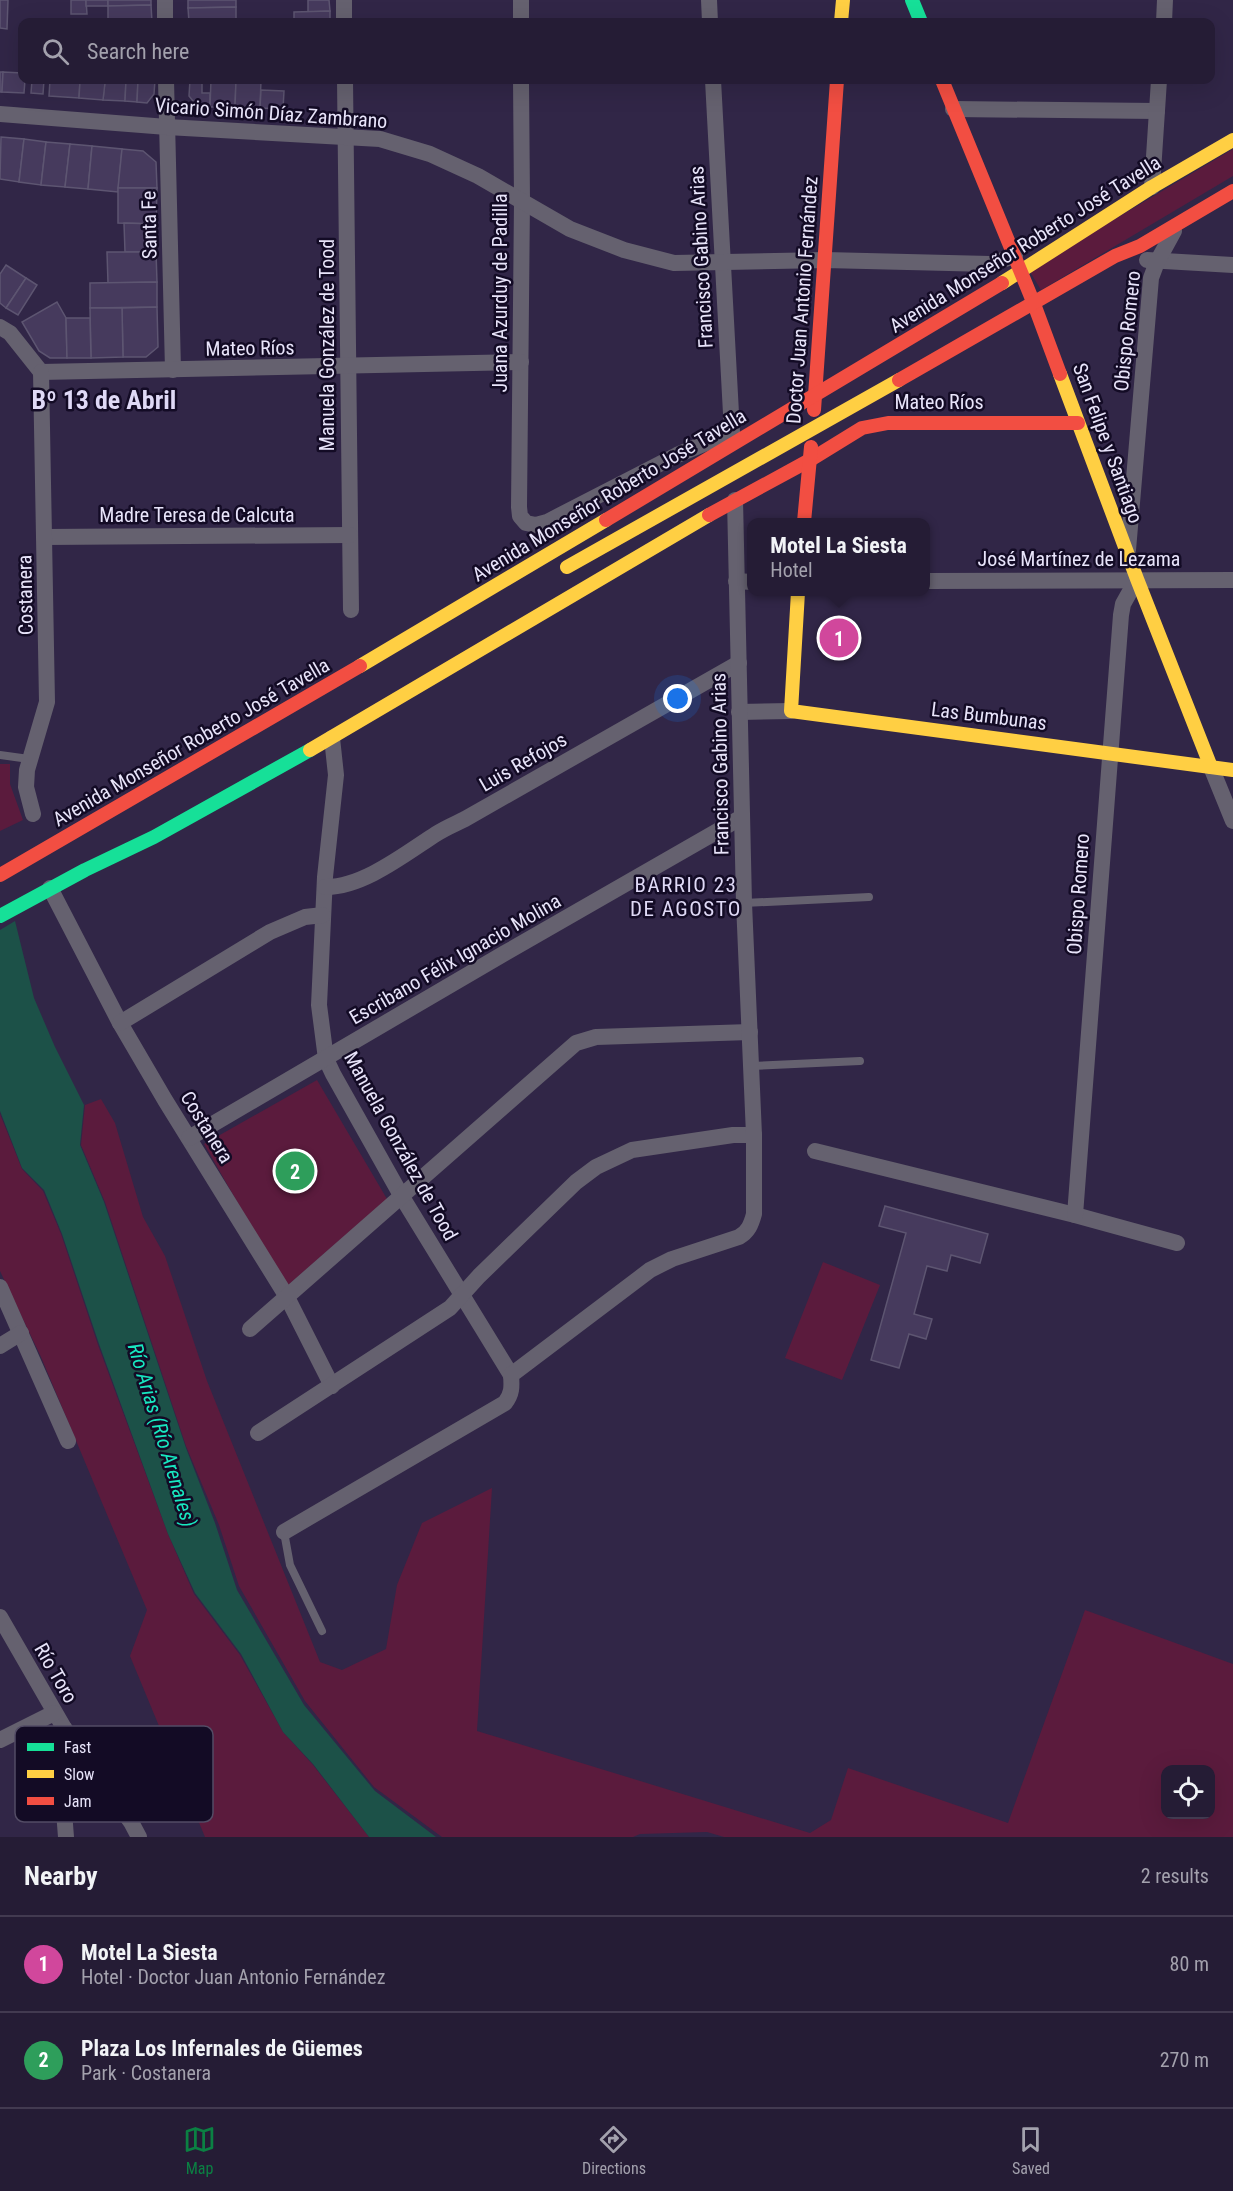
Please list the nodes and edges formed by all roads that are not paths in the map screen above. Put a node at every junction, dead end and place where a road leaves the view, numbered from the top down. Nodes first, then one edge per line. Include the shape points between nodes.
1 (165, 0) edge
2 (344, 0) edge
3 (521, 0) edge
4 (709, 0) edge
5 (843, 0) edge
6 (912, 0) edge
7 (1165, 0) edge
8 (165, 18) edge
9 (344, 18) edge
10 (521, 18) edge
11 (711, 18) edge
12 (841, 18) edge
13 (919, 18) edge
14 (1164, 18) edge
15 (166, 84) edge
16 (345, 84) edge
17 (521, 84) edge
18 (713, 84) edge
19 (837, 84) edge
20 (944, 84) edge
21 (1159, 84) edge
22 (953, 109) junction
23 (1157, 111) junction
24 (0, 114) edge
25 (168, 127) junction
26 (346, 137) junction
27 (1233, 140) edge
28 (1152, 187) junction
29 (1233, 190) edge
30 (522, 201) junction
31 (1178, 223) junction
32 (1015, 256) junction
33 (1115, 256) junction
34 (825, 260) junction
35 (722, 261) junction
36 (1157, 262) junction
37 (1233, 265) edge
38 (1021, 272) junction
39 (1034, 304) junction
40 (0, 327) edge
41 (521, 362) junction
42 (348, 366) junction
43 (173, 370) junction
44 (41, 372) junction
45 (815, 396) junction
46 (1078, 423) junction
47 (813, 427) junction
48 (732, 432) junction
49 (810, 460) junction
50 (735, 500) junction
51 (804, 518) edge
52 (350, 535) junction
53 (45, 537) junction
54 (1128, 556) junction
55 (556, 573) dead end
56 (1137, 579) junction
57 (1233, 580) edge
58 (930, 581) edge
59 (744, 582) edge
60 (798, 596) edge
61 (351, 610) dead end
62 (739, 663) junction
63 (791, 711) junction
64 (739, 712) junction
65 (332, 738) junction
66 (1110, 753) junction
67 (0, 755) edge
68 (29, 759) junction
69 (1211, 767) junction
70 (1233, 770) edge
71 (33, 814) dead end
72 (742, 817) junction
73 (1233, 821) edge
74 (64, 822) dead end
75 (0, 875) edge
76 (325, 887) junction
77 (50, 888) junction
78 (869, 897) dead end
79 (744, 903) junction
80 (323, 915) junction
81 (0, 916) edge
82 (120, 1023) junction
83 (750, 1032) junction
84 (327, 1059) junction
85 (860, 1061) dead end
86 (751, 1066) junction
87 (754, 1135) junction
88 (189, 1138) junction
89 (815, 1151) dead end
90 (402, 1197) junction
91 (1074, 1215) junction
92 (1177, 1243) dead end
93 (0, 1287) edge
94 (463, 1294) junction
95 (287, 1297) junction
96 (250, 1329) dead end
97 (21, 1333) junction
98 (0, 1346) edge
99 (511, 1375) junction
100 (332, 1386) junction
101 (258, 1433) dead end
102 (68, 1441) dead end
103 (284, 1532) joint
104 (0, 1617) edge
105 (322, 1631) dead end
106 (54, 1713) junction
107 (28, 1726) edge
108 (63, 1726) edge
109 (15, 1732) edge
110 (0, 1740) edge
111 (65, 1822) edge
112 (131, 1822) edge
113 (66, 1837) edge
114 (139, 1837) edge

1 - 8 street
2 - 9 street
3 - 10 street
4 - 11 street
5 - 12 main road
6 - 13 main road
7 - 14 street
15 - 25 street, Santa Fe
16 - 26 street, Manuela González de Tood
17 - 30 street, Juana Azurduy de Padilla
18 - 35 street, Francisco Gabino Arias
19 - 34 main road, Doctor Juan Antonio Fernández
20 - 22 main road, San Felipe y Santiago
21 - 23 street
22 - 23 street
22 - 32 main road, San Felipe y Santiago
23 - 28 street
24 - 25 street, Vicario Simón Díaz Zambrano
25 - 26 street, Vicario Simón Díaz Zambrano
25 - 43 street, Santa Fe
26 - 30 street, Vicario Simón Díaz Zambrano via 380,139 430,154
26 - 42 street, Manuela González de Tood
27 - 28 main road, Avenida Monseñor Roberto José Tavella
28 - 38 main road, Avenida Monseñor Roberto José Tavella
29 - 31 main road, Avenida Monseñor Roberto José Tavella
30 - 35 street, Vicario Simón Díaz Zambrano via 570,229 624,250 674,263
30 - 41 street, Juana Azurduy de Padilla
31 - 33 main road, Avenida Monseñor Roberto José Tavella
31 - 36 street, Obispo Romero
32 - 34 street, Vicario Simón Díaz Zambrano via 990,264
32 - 38 main road, San Felipe y Santiago
33 - 36 street
33 - 39 main road, Avenida Monseñor Roberto José Tavella
34 - 35 street, Vicario Simón Díaz Zambrano
34 - 45 main road, Doctor Juan Antonio Fernández
35 - 48 street, Francisco Gabino Arias
36 - 37 street
36 - 54 street, Obispo Romero via 1150,291
38 - 39 main road, San Felipe y Santiago
38 - 45 main road, Avenida Monseñor Roberto José Tavella
39 - 46 main road, San Felipe y Santiago
39 - 47 main road, Avenida Monseñor Roberto José Tavella
40 - 44 street via 10,333
41 - 42 street, Mateo Ríos
41 - 48 street, Juana Azurduy de Padilla via 519,507 526,523 547,522 677,455
42 - 43 street, Mateo Ríos
42 - 52 street, Manuela González de Tood
43 - 44 street, Mateo Ríos
44 - 53 street, Costanera
45 - 47 main road, Doctor Juan Antonio Fernández
45 - 48 main road
45 - 75 main road, Avenida Monseñor Roberto José Tavella
46 - 49 main road, Mateo Ríos via 875,424
46 - 54 main road, San Felipe y Santiago
47 - 49 main road, Doctor Juan Antonio Fernández
47 - 55 main road, Avenida Monseñor Roberto José Tavella
48 - 74 main road
49 - 50 main road, Mateo Ríos
49 - 51 main road, Doctor Juan Antonio Fernández
50 - 59 street, Francisco Gabino Arias
50 - 65 main road, Mateo Ríos
52 - 53 street, Madre Teresa de Calcuta
52 - 61 street, Manuela González de Tood
53 - 68 street, Costanera via 47,702
54 - 56 main road, San Felipe y Santiago
56 - 57 street, José Martínez de Lezama
56 - 58 street, José Martínez de Lezama
56 - 66 street, Obispo Romero via 1121,615
56 - 69 main road, San Felipe y Santiago
59 - 62 street, Francisco Gabino Arias
60 - 63 main road
62 - 64 street, Francisco Gabino Arias
62 - 76 street, Luis Refojos via 437,832 408,855 350,884
63 - 64 street, Las Bumbunas
63 - 66 main road, Las Bumbunas
64 - 72 street, Francisco Gabino Arias
65 - 76 street, Manuela González de Tood via 336,776
65 - 77 main road, Mateo Ríos via 154,837
66 - 69 main road, Las Bumbunas
66 - 91 street, Obispo Romero
67 - 68 lane
68 - 71 street, Costanera via 26,787
69 - 70 main road, Las Bumbunas
69 - 73 street, San Felipe y Santiago
72 - 79 street, Francisco Gabino Arias
72 - 84 street, Escribano Félix Ignacio Molina
76 - 80 street, Manuela González de Tood
77 - 81 main road, Mateo Ríos
77 - 82 street, Costanera
78 - 79 lane
79 - 83 street, Francisco Gabino Arias
80 - 82 street via 305,917 270,932
80 - 84 street, Manuela González de Tood via 319,1005
82 - 88 street, Costanera
83 - 86 street, Francisco Gabino Arias
83 - 90 street via 596,1037 576,1043
84 - 88 street, Escribano Félix Ignacio Molina
84 - 90 street, Manuela González de Tood
85 - 86 lane
86 - 87 street, Francisco Gabino Arias
87 - 94 street via 632,1150 596,1167
87 - 99 street, Francisco Gabino Arias via 754,1214 750,1227 739,1237 660,1264
88 - 95 street, Costanera
89 - 91 street
90 - 94 street, Manuela González de Tood
90 - 95 street
91 - 92 street
93 - 97 street
94 - 99 street, Manuela González de Tood
94 - 100 street via 450,1308
95 - 96 street
95 - 100 street, Costanera
97 - 98 street
97 - 102 street
99 - 103 street via 510,1396 505,1403
100 - 101 street
103 - 105 lane via 290,1565
104 - 106 street, Río Toro
106 - 107 street
106 - 108 street, Río Toro
109 - 110 street
111 - 113 street
112 - 114 street, Río Toro

